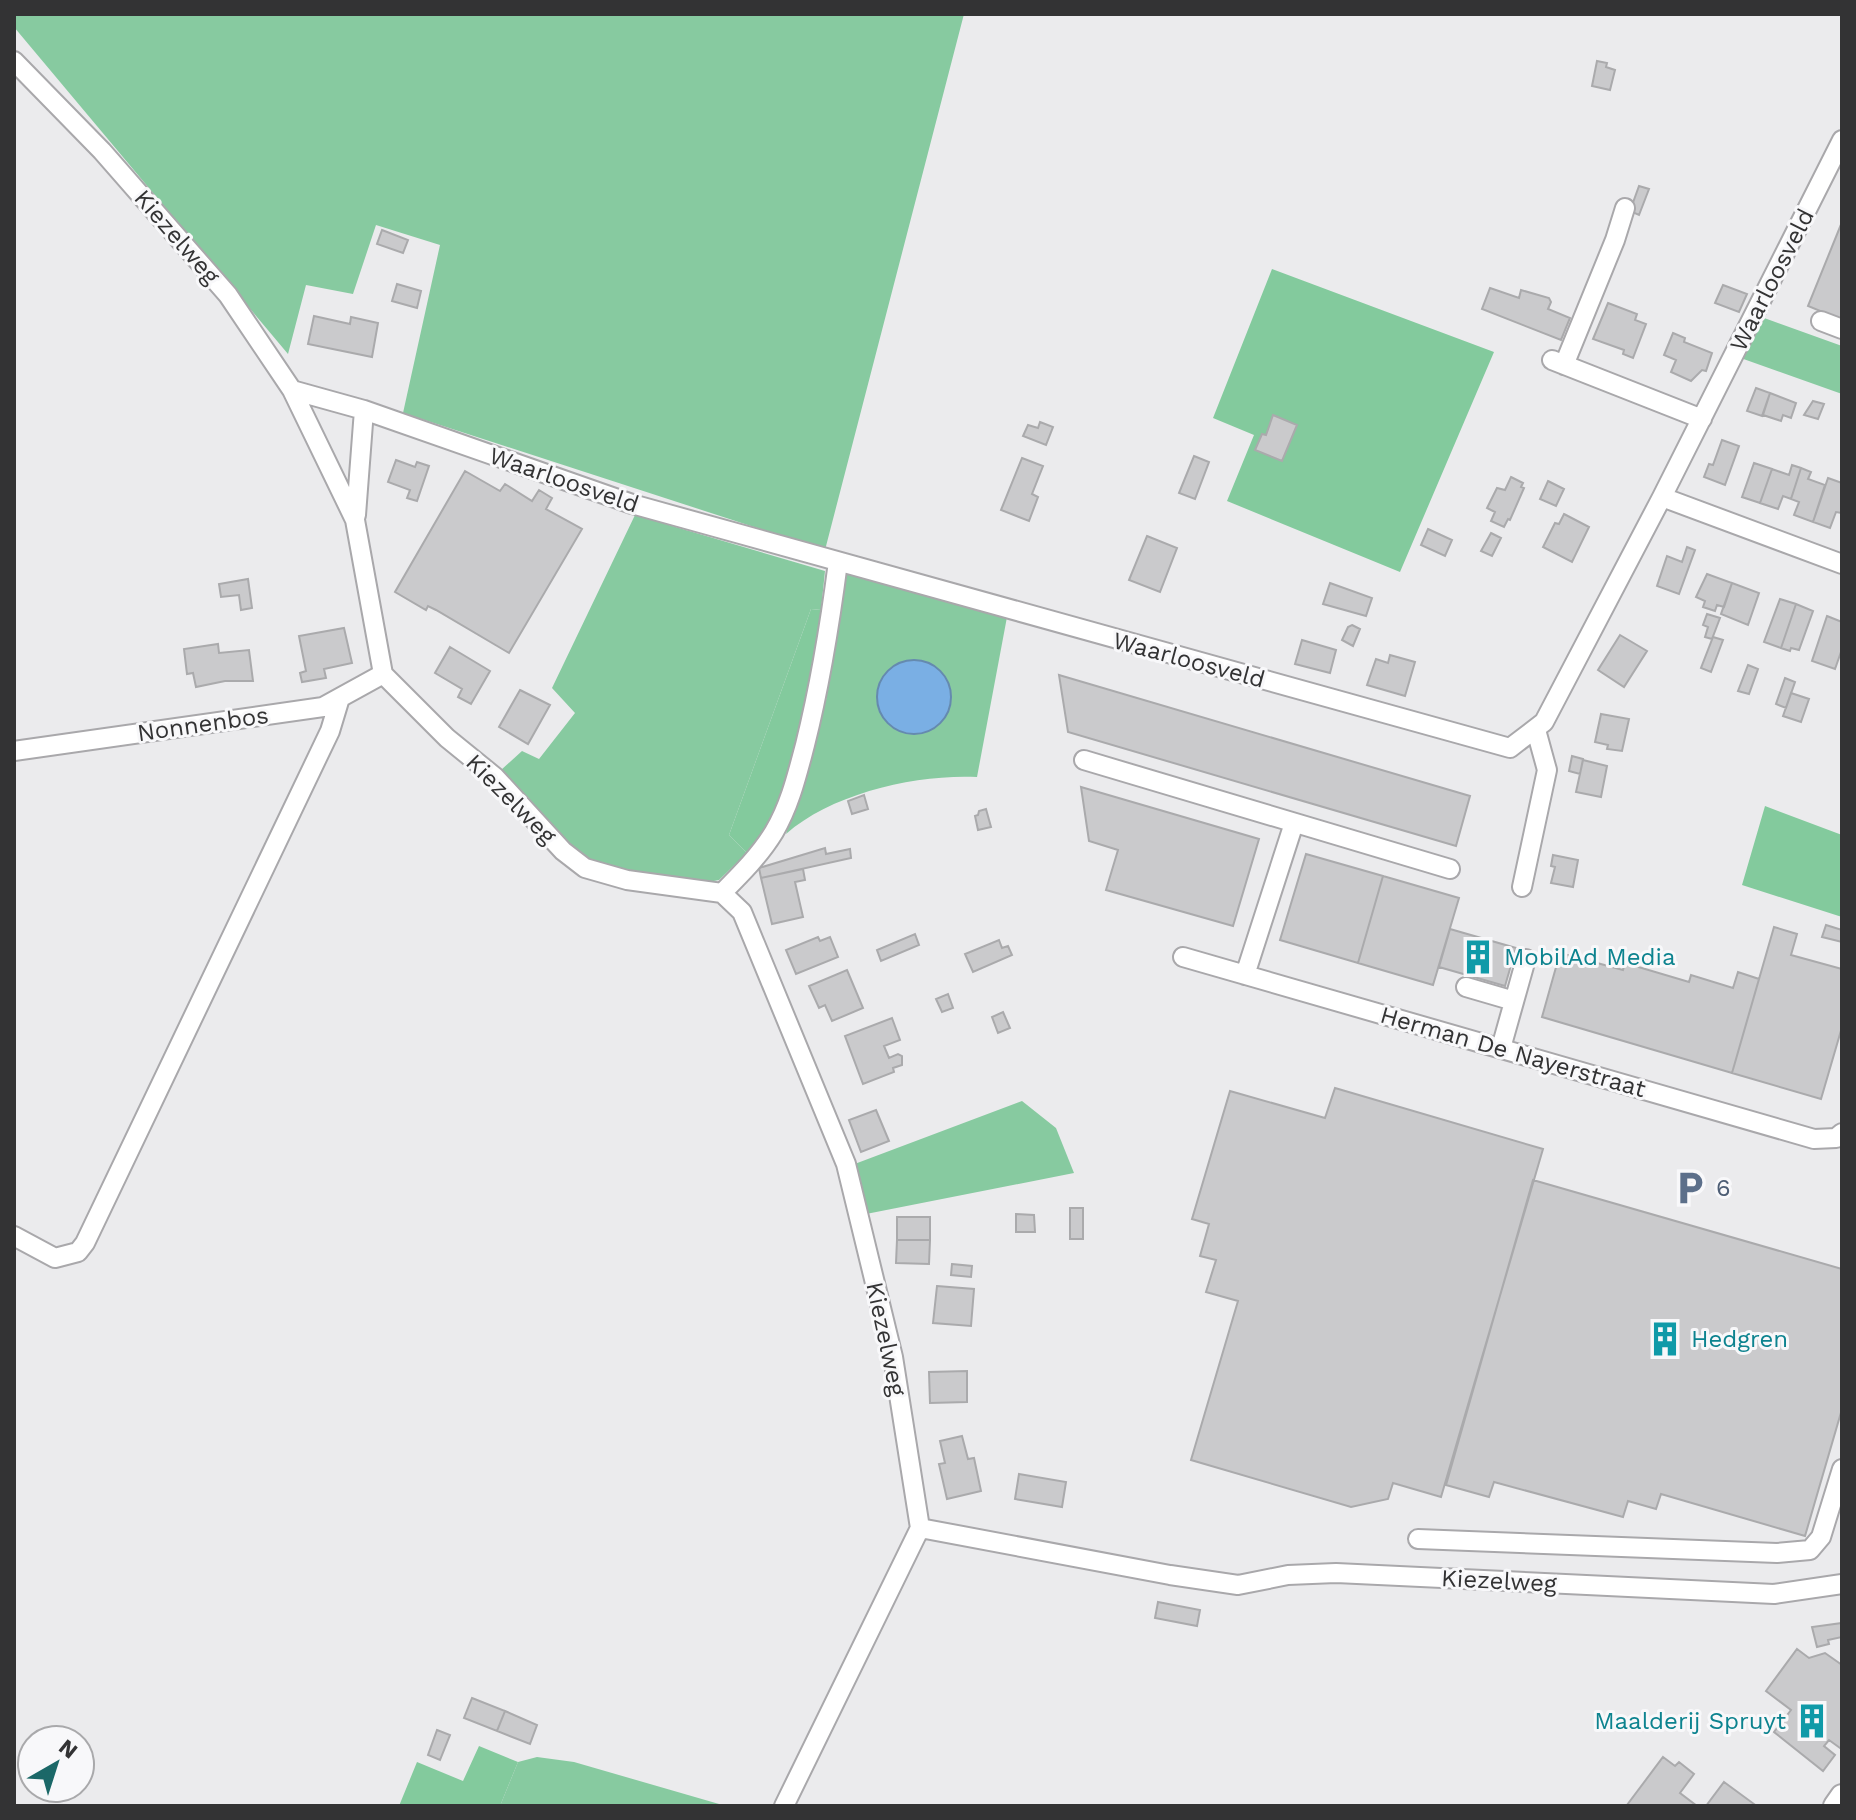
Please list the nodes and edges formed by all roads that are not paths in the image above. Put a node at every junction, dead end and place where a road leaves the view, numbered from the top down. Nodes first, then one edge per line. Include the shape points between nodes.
1 (14, 61) edge
2 (1842, 140) edge
3 (1625, 208) dead end
4 (1821, 321) dead end
5 (1842, 329) edge
6 (292, 390) junction
7 (364, 410) junction
8 (1702, 419) junction
9 (1662, 497) junction
10 (355, 520) junction
11 (838, 562) junction
12 (1842, 564) edge
13 (383, 674) junction
14 (340, 698) junction
15 (1536, 730) junction
16 (14, 751) edge
17 (1084, 760) dead end
18 (1294, 823) junction
19 (1450, 869) dead end
20 (1522, 887) dead end
21 (722, 893) junction
22 (1183, 957) dead end
23 (1526, 959) dead end
24 (1245, 975) junction
25 (1466, 987) dead end
26 (1514, 1001) junction
27 (1501, 1048) junction
28 (1842, 1133) edge
29 (14, 1236) edge
30 (1842, 1469) edge
31 (920, 1528) junction
32 (1418, 1539) dead end
33 (1842, 1584) edge
34 (1842, 1796) edge
35 (784, 1806) edge
36 (1835, 1806) edge

1 - 6 street, Kiezelweg via 102,151 228,295
2 - 8 street, Waarloosveld
3 - 8 street via 1558,362
4 - 5 street
6 - 7 street, Waarloosveld
6 - 10 street, Kiezelweg
7 - 10 street
7 - 11 street, Waarloosveld via 632,504
8 - 9 street, Waarloosveld
9 - 12 street
9 - 15 street, Waarloosveld
10 - 13 street, Kiezelweg
11 - 15 street, Waarloosveld via 1510,748
11 - 21 street via 793,792 774,831
13 - 14 street, Nonnenbos
13 - 21 street, Kiezelweg via 585,868 627,880
14 - 16 street, Nonnenbos via 323,707
14 - 29 street via 330,731 85,1243 78,1252 55,1258
15 - 20 street via 1547,770
17 - 18 street
18 - 19 street
18 - 24 street
21 - 31 street, Kiezelweg via 742,912 846,1164 893,1357
22 - 24 street, Herman De Nayerstraat
23 - 26 street
24 - 27 street, Herman De Nayerstraat
25 - 26 street
26 - 27 street
27 - 28 street, Herman De Nayerstraat via 1814,1139
30 - 32 street via 1821,1537 1810,1550
31 - 33 street, Kiezelweg via 1238,1585 1336,1573 1774,1594
31 - 35 street
34 - 36 main road

